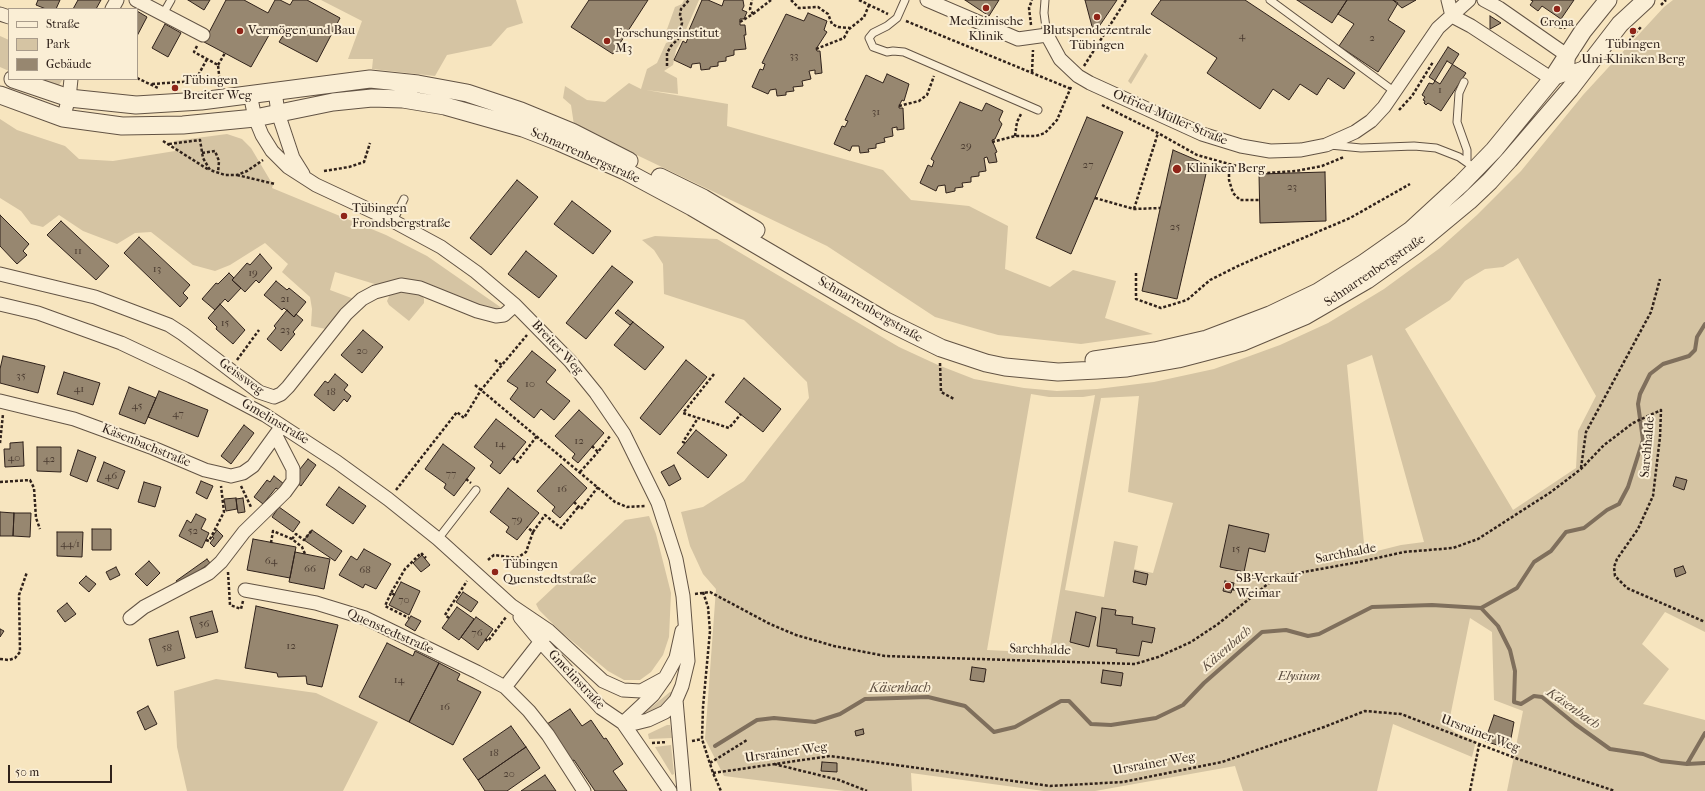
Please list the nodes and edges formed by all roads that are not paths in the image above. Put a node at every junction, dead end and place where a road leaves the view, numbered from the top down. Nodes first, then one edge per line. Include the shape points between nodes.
1 (136, 0) edge
2 (171, 0) edge
3 (905, 0) edge
4 (927, 0) edge
5 (1045, 0) edge
6 (1270, 0) edge
7 (1448, 0) edge
8 (1469, 0) edge
9 (1484, 0) edge
10 (1608, 0) edge
11 (1646, 0) edge
12 (163, 14) junction
13 (1452, 16) junction
14 (203, 35) dead end
15 (1047, 35) junction
16 (1569, 72) junction
17 (1552, 79) junction
18 (16, 80) edge
19 (71, 80) edge
20 (1464, 82) dead end
21 (275, 91) junction
22 (1394, 92) junction
23 (250, 94) junction
24 (0, 96) edge
25 (69, 98) junction
26 (1038, 110) dead end
27 (278, 113) junction
28 (63, 118) junction
29 (255, 118) junction
30 (1326, 145) junction
31 (1480, 172) junction
32 (306, 179) junction
33 (404, 198) dead end
34 (393, 221) junction
35 (0, 274) edge
36 (0, 304) edge
37 (515, 305) junction
38 (2, 402) edge
39 (279, 431) junction
40 (476, 490) dead end
41 (438, 539) junction
42 (245, 590) dead end
43 (130, 618) dead end
44 (684, 619) junction
45 (544, 636) junction
46 (665, 678) junction
47 (505, 687) junction
48 (676, 700) junction
49 (623, 723) junction
50 (584, 791) edge
51 (670, 791) edge
52 (684, 791) edge

1 - 12 street
2 - 12 lane
3 - 26 lane via 897,18 869,38 873,47 887,52 904,52
4 - 15 street via 1018,39
5 - 15 lane, Otfried-Müller-Straße
6 - 22 lane
7 - 13 street
8 - 13 street, Otfried-Müller-Straße
9 - 16 street via 1499,8
10 - 16 street, Schnarrenbergstraße via 1583,31
11 - 16 street, Schnarrenbergstraße via 1620,24 1586,67
12 - 14 street
13 - 17 street
13 - 22 street, Otfried-Müller-Straße via 1443,22 1432,36
15 - 30 street, Otfried-Müller-Straße via 1060,59 1078,76 1202,134 1241,146 1270,150 1301,150
16 - 17 street, Schnarrenbergstraße
16 - 31 street, Schnarrenbergstraße via 1509,160
17 - 31 street, Schnarrenbergstraße via 1494,150
18 - 25 street, Schnarrenbergstraße
19 - 25 street
20 - 31 lane via 1459,93 1457,122 1467,150
21 - 23 street, Schnarrenbergstraße
21 - 27 street
21 - 31 street, Schnarrenbergstraße via 370,79 467,93 521,111 572,132 703,198 906,321 952,342 1023,360 1058,362 1155,351 1207,339 1270,315 1318,292 1364,263 1399,239
22 - 30 street, Otfried-Müller-Straße via 1371,121 1355,132
23 - 25 street, Schnarrenbergstraße via 201,101 136,105
23 - 29 street, Breiter Weg
24 - 28 street, Schnarrenbergstraße
25 - 28 street
27 - 29 street, Schnarrenbergstraße
27 - 31 street, Schnarrenbergstraße via 333,102 372,98 445,106 523,128 592,155 692,207 920,339 986,363 1036,370 1097,370 1155,364 1210,352 1282,327 1345,294 1404,254 1442,224
27 - 32 street via 293,158
28 - 29 street, Schnarrenbergstraße via 122,126 183,125
29 - 32 street, Breiter Weg via 272,151 288,167
30 - 31 lane via 1361,148 1436,148
32 - 34 street, Breiter Weg
33 - 34 lane
34 - 37 street, Breiter Weg via 441,246
35 - 37 street, Geissweg via 95,298 169,325 259,392 274,397 288,387 346,314 362,299 388,287 401,285 420,288 496,316 504,314
36 - 39 street, Gmelinstraße via 44,315 121,343 191,376
37 - 44 street, Breiter Weg via 546,335 587,382 611,414 635,454 658,504 676,559 681,579
38 - 39 street, Käsenbachstraße via 74,419 205,470 231,476 243,473 253,466
39 - 41 street, Gmelinstraße via 362,479
39 - 43 street via 293,469 293,481 280,498 240,536 221,562 208,573 144,607
40 - 41 lane
41 - 45 street, Gmelinstraße
42 - 47 street, Quenstedtstraße via 316,603 365,618
44 - 46 street, Breiter Weg via 676,658
44 - 48 street, Breiter Weg via 688,661
45 - 46 street, Gmelinstraße via 598,677 623,690 641,691
45 - 47 street
45 - 49 street, Gmelinstraße via 601,708
46 - 49 street, Breiter Weg via 653,695
47 - 50 street, Quenstedtstraße via 548,735
48 - 49 street, Breiter Weg via 665,712 648,720 636,724
48 - 52 street
49 - 51 street, Gmelinstraße

